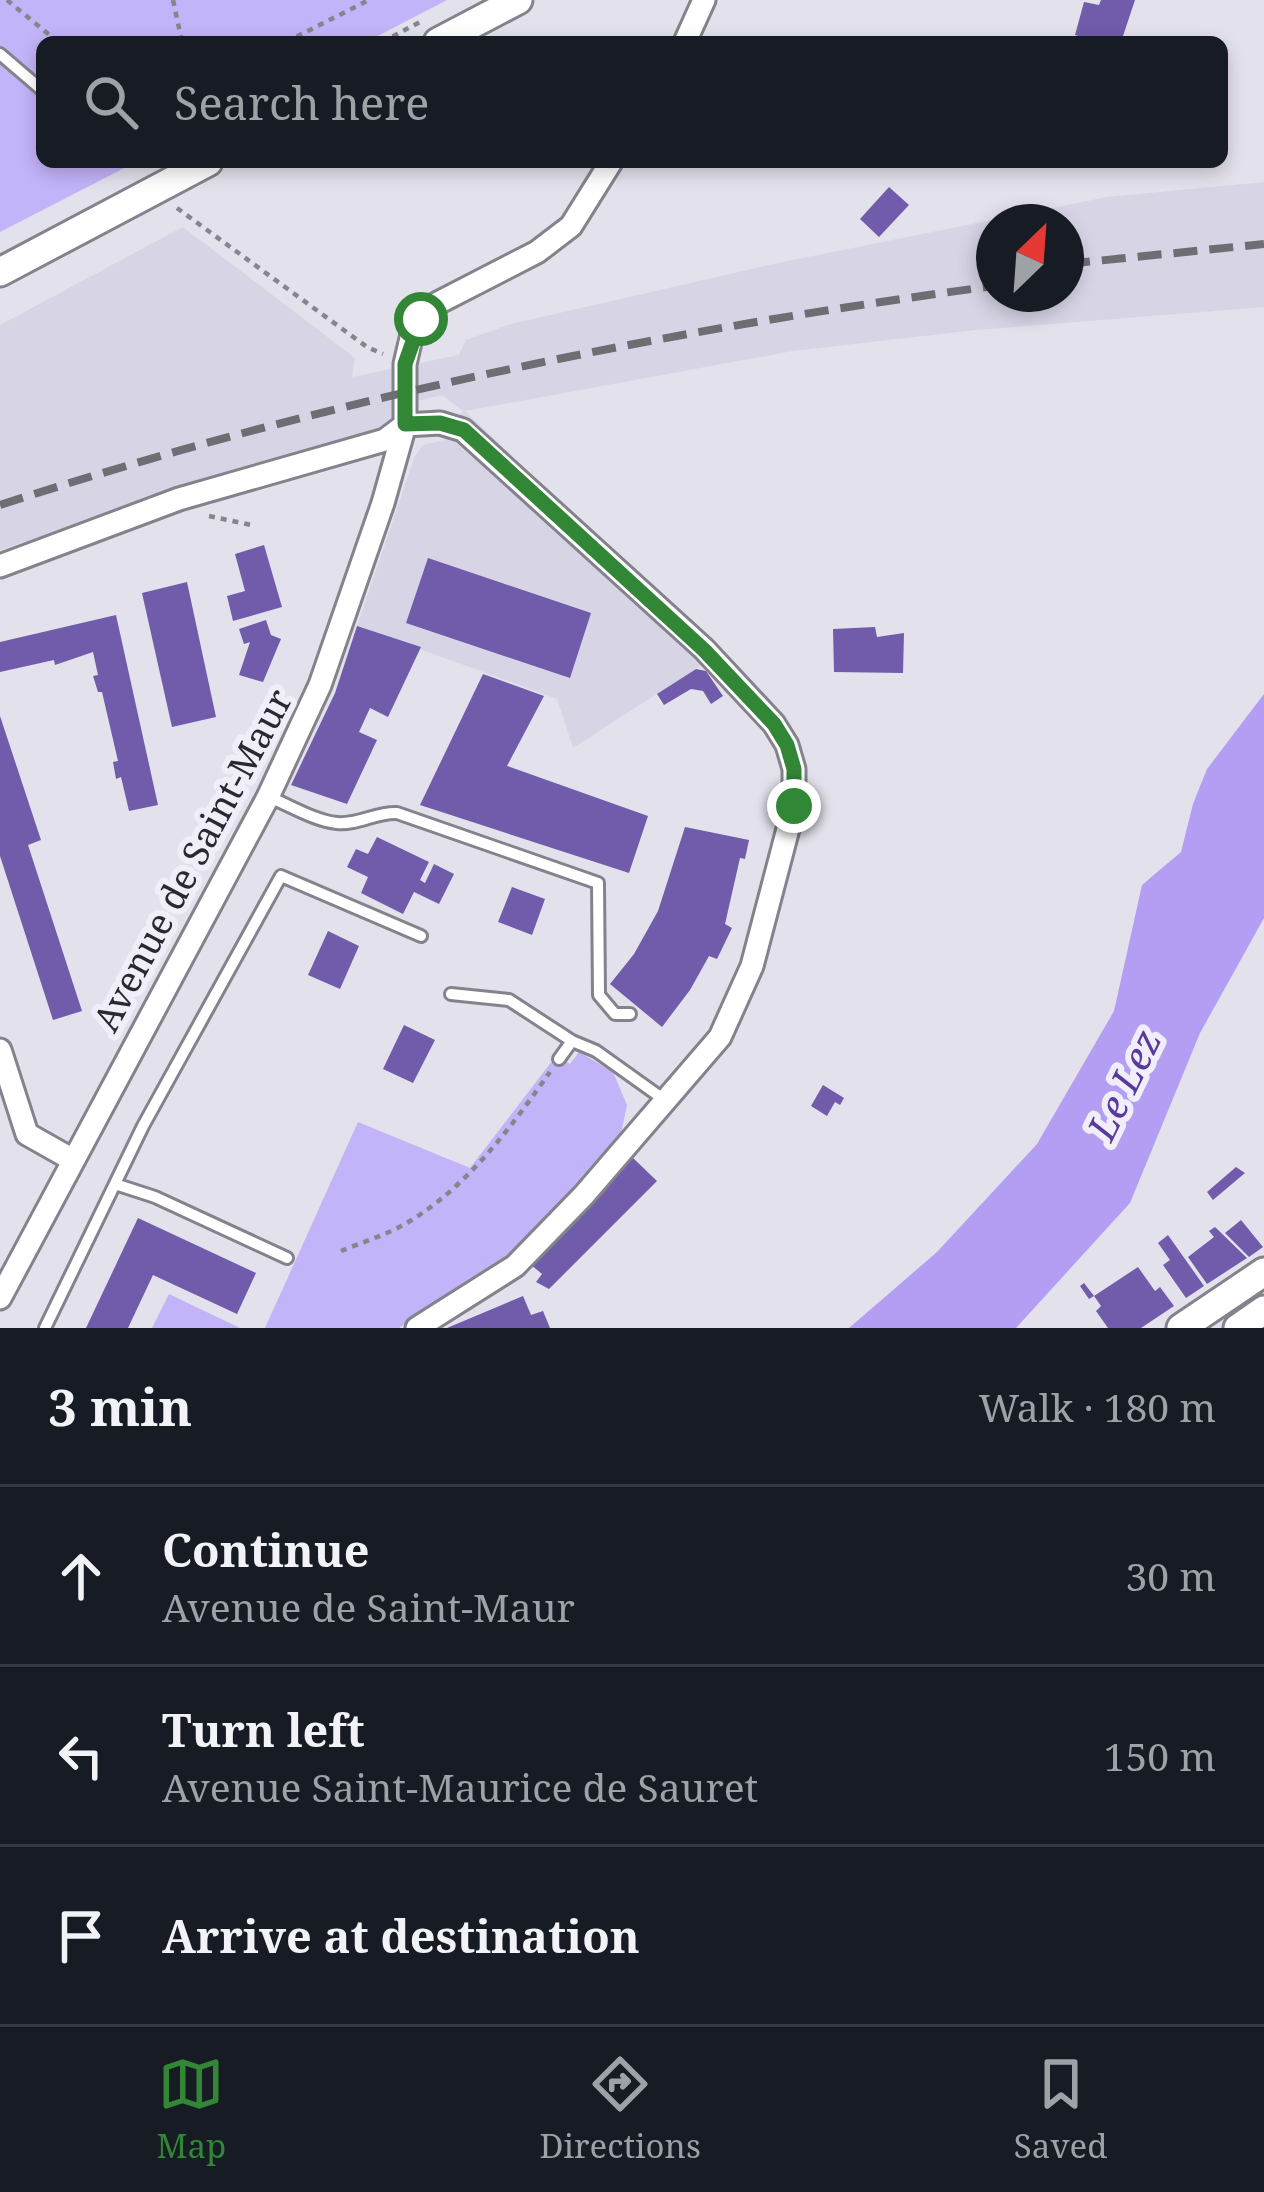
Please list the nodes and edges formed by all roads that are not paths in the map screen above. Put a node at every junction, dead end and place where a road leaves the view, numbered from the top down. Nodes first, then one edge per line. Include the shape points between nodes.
1 (518, 0) edge
2 (704, 0) edge
3 (449, 36) edge
4 (688, 36) edge
5 (0, 54) edge
6 (36, 85) edge
7 (196, 168) edge
8 (607, 168) edge
9 (0, 272) edge
10 (405, 424) junction
11 (0, 566) edge
12 (268, 796) junction
13 (421, 936) dead end
14 (451, 994) dead end
15 (630, 1014) dead end
16 (572, 1042) junction
17 (0, 1050) edge
18 (560, 1059) road end
19 (667, 1101) junction
20 (73, 1160) junction
21 (115, 1184) junction
22 (287, 1258) dead end
23 (1264, 1272) edge
24 (0, 1298) edge
25 (1264, 1310) edge
26 (1183, 1327) edge
27 (45, 1328) edge
28 (417, 1328) edge
29 (1238, 1328) edge

1 - 3 main road
2 - 4 street
5 - 6 lane
7 - 9 main road
8 - 10 street, Avenue de Saint-Maur via 572,226 432,306 412,334 405,364
10 - 11 street via 385,440 179,499
10 - 12 street, Avenue de Saint-Maur via 320,685
10 - 19 street via 464,430 704,650 787,745 794,806 752,966 720,1036
12 - 15 lane via 335,823 397,813 598,883 599,995 615,1014
12 - 20 street, Avenue de Saint-Maur
13 - 21 lane via 281,876
14 - 16 lane via 509,1000
16 - 18 lane
16 - 19 lane
17 - 20 street via 27,1134
19 - 28 street via 515,1266
20 - 24 street, Avenue de Saint-Maur
21 - 22 lane
21 - 27 lane
23 - 26 main road
25 - 29 main road

